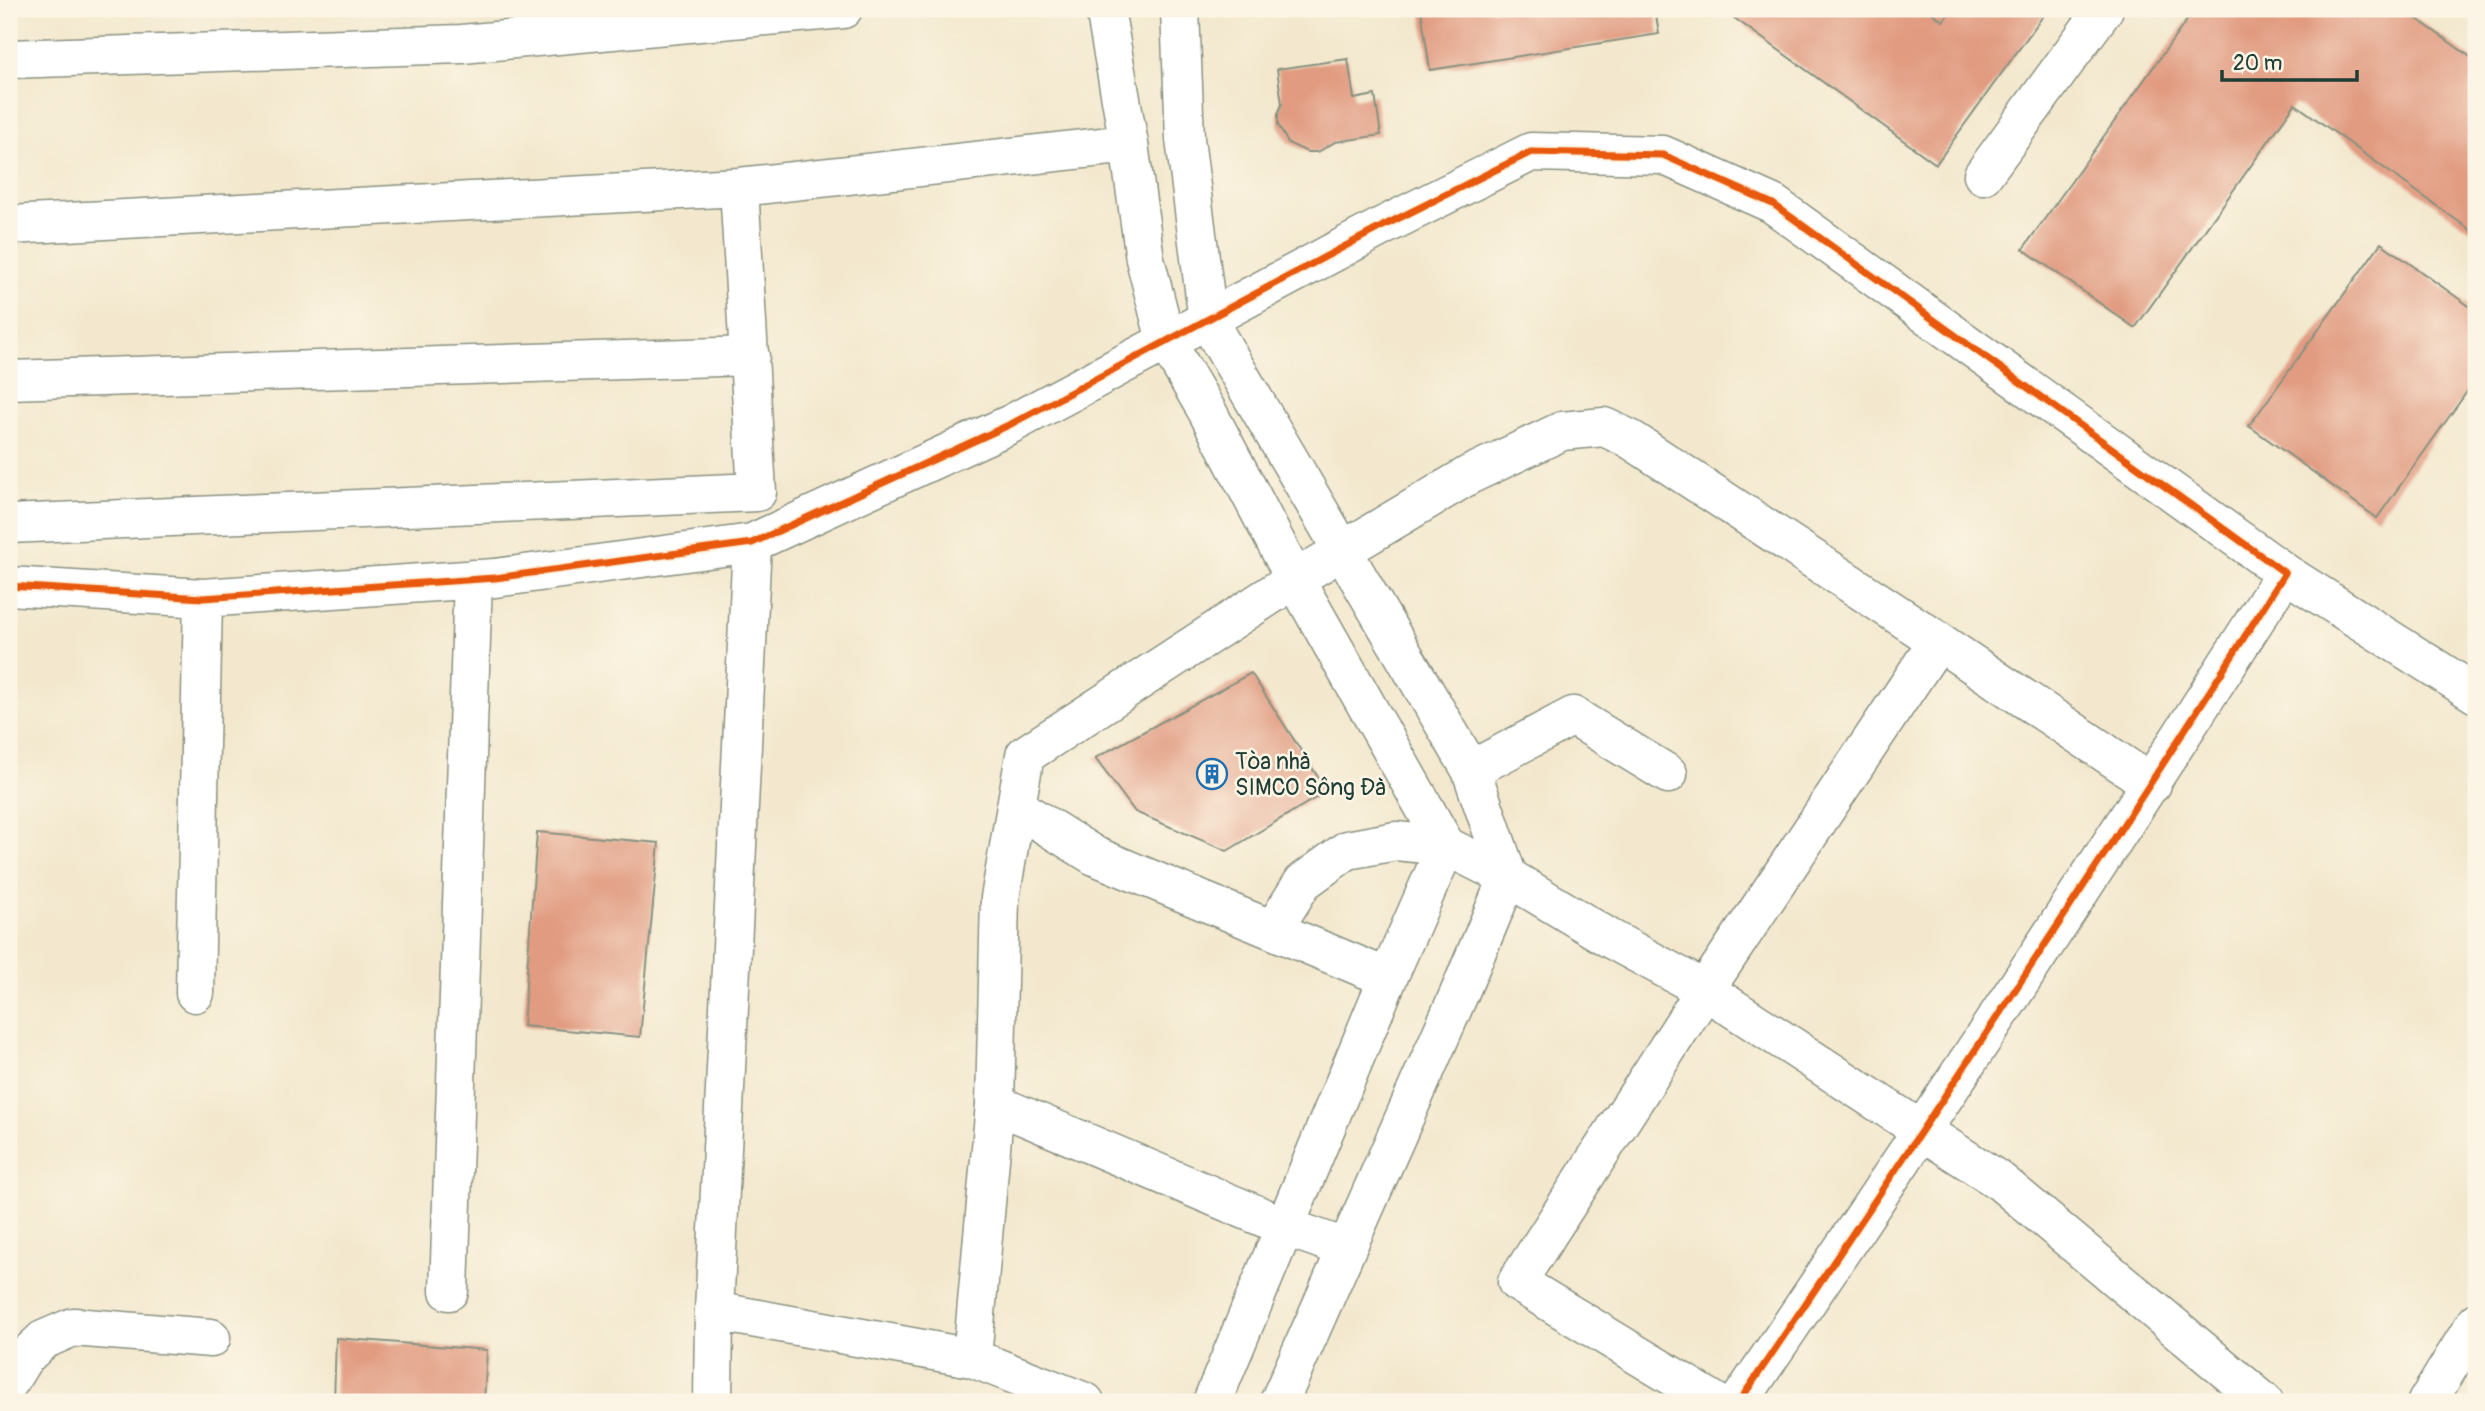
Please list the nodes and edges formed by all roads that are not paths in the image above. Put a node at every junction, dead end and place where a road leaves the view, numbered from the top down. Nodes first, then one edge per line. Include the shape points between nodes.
1 (843, 9) edge
2 (1105, 9) edge
3 (1180, 9) edge
4 (2104, 9) edge
5 (9, 60) edge
6 (1129, 144) junction
7 (1983, 174) dead end
8 (739, 187) junction
9 (9, 225) edge
10 (1208, 321) junction
11 (1167, 341) junction
12 (750, 356) junction
13 (9, 380) edge
14 (9, 524) edge
15 (752, 543) junction
16 (1343, 551) junction
17 (2285, 573) junction
18 (473, 579) junction
19 (1296, 579) junction
20 (9, 586) edge
21 (202, 598) junction
22 (1938, 641) junction
23 (2476, 694) edge
24 (1471, 770) junction
25 (1668, 774) dead end
26 (2152, 784) junction
27 (1017, 807) junction
28 (1446, 845) junction
29 (1508, 877) junction
30 (1273, 930) junction
31 (1388, 978) junction
32 (1704, 990) junction
33 (195, 993) dead end
34 (995, 1104) junction
35 (1923, 1131) junction
36 (1286, 1227) junction
37 (1345, 1248) junction
38 (449, 1291) dead end
39 (714, 1311) junction
40 (2476, 1322) edge
41 (211, 1338) dead end
42 (972, 1358) junction
43 (9, 1382) edge
44 (9, 1389) edge
45 (21, 1402) edge
46 (713, 1402) edge
47 (1086, 1402) edge
48 (1212, 1402) edge
49 (1279, 1402) edge
50 (1715, 1402) edge
51 (1740, 1402) edge
52 (2264, 1402) edge
53 (2427, 1402) edge

1 - 5 street via 461,44
2 - 6 street
3 - 10 street via 1185,139
4 - 7 street
6 - 8 street
6 - 11 street via 1145,259
8 - 9 street
8 - 12 street
10 - 11 street
10 - 16 street
10 - 17 street via 1531,152 1663,155 1773,204
11 - 15 street via 1011,424
11 - 19 street
12 - 13 street
12 - 14 street via 757,492
15 - 18 street
15 - 39 street
16 - 19 street
16 - 22 street via 1469,475 1562,430 1604,427 1630,439
16 - 24 street
17 - 23 street
17 - 26 street
18 - 21 street
18 - 38 street
19 - 27 street via 1025,755
19 - 28 street
20 - 21 street
21 - 33 street
22 - 26 street
22 - 32 street
24 - 25 street via 1573,716
24 - 29 street
26 - 35 street
27 - 30 street via 1095,856
27 - 34 street via 1000,898
28 - 29 street
28 - 30 street via 1396,841 1347,850 1303,882
28 - 31 street
29 - 32 street
29 - 37 street
30 - 31 street
31 - 36 street
32 - 35 street
32 - 50 street via 1517,1282
34 - 36 street
34 - 42 street
35 - 51 street
35 - 52 street via 2001,1182
36 - 37 street
36 - 48 street
37 - 49 street
39 - 42 street
39 - 46 street
40 - 53 street
41 - 43 street via 73,1327 43,1340 23,1359
42 - 47 street
44 - 45 street

